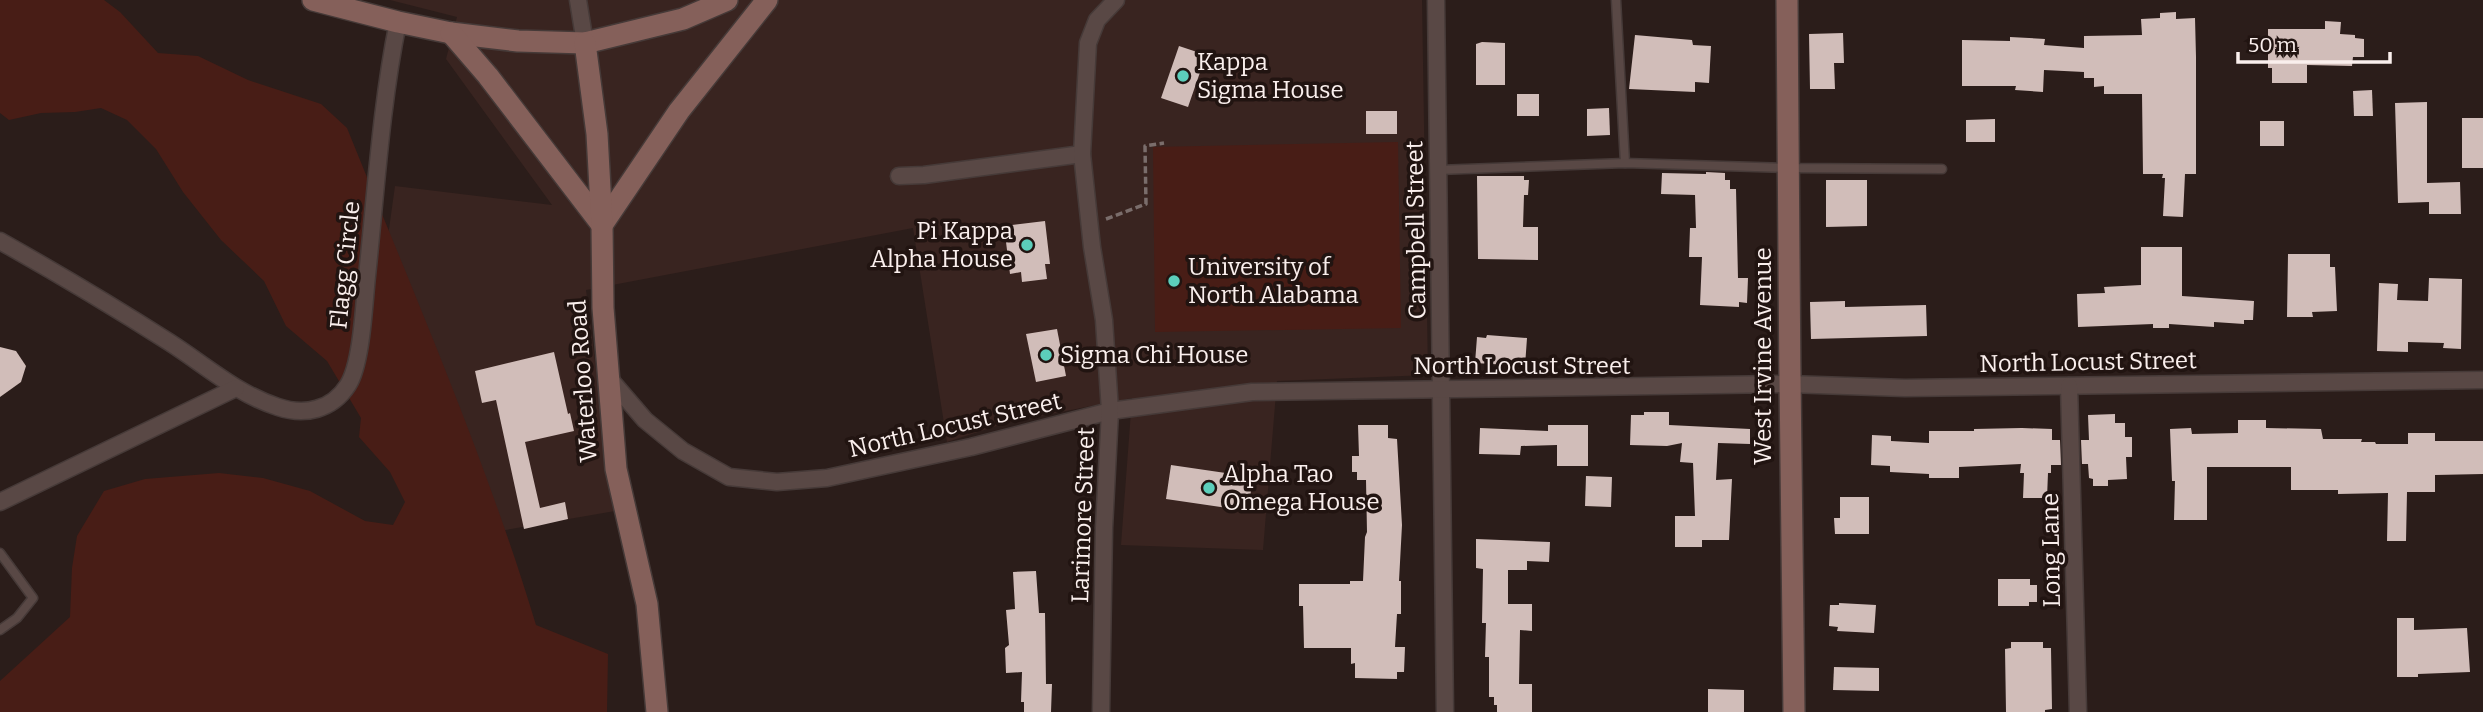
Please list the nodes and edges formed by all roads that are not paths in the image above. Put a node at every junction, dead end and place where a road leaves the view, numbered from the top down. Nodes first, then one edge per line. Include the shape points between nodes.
1 (313, 0) edge
2 (578, 0) edge
3 (727, 0) edge
4 (767, 0) edge
5 (1116, 0) edge
6 (1436, 0) edge
7 (1616, 0) edge
8 (1787, 0) edge
9 (398, 22) junction
10 (451, 33) junction
11 (584, 43) junction
12 (1082, 154) junction
13 (1625, 163) junction
14 (1789, 168) junction
15 (1942, 169) dead end
16 (1438, 170) junction
17 (899, 176) dead end
18 (602, 225) junction
19 (0, 241) edge
20 (608, 377) junction
21 (2483, 380) edge
22 (1788, 384) junction
23 (2069, 386) junction
24 (236, 388) junction
25 (1441, 388) junction
26 (1110, 411) junction
27 (0, 502) edge
28 (1, 558) edge
29 (0, 630) edge
30 (657, 712) edge
31 (1101, 712) edge
32 (1445, 712) edge
33 (1794, 712) edge
34 (2078, 712) edge

1 - 9 street
2 - 11 street
3 - 11 street via 683,19
4 - 18 street via 679,111
5 - 12 street, Larimore Street via 1097,20 1088,43
6 - 16 street, Campbell Street
7 - 13 lane
8 - 14 street, West Irvine Avenue
9 - 10 street
9 - 24 street, Flagg Circle via 359,348 349,384 328,406 300,412
10 - 11 street
10 - 18 street
11 - 18 street, Waterloo Road via 597,134
12 - 17 street
12 - 26 street, Larimore Street via 1104,320
13 - 14 lane
13 - 16 lane
14 - 15 lane
14 - 22 street, West Irvine Avenue
16 - 25 street, Campbell Street
18 - 20 street, Waterloo Road
19 - 24 street, Flagg Circle
20 - 26 street, North Locust Street via 645,420 683,451 729,477 777,482 827,478
20 - 30 street, Waterloo Road via 616,469 647,604
21 - 23 street, North Locust Street
22 - 23 street, North Locust Street
22 - 25 street, North Locust Street
22 - 33 street, West Irvine Avenue
23 - 34 street, Long Lane
24 - 27 street
25 - 26 street, North Locust Street via 1252,392
25 - 32 street, Campbell Street
26 - 31 street, Larimore Street
28 - 29 lane via 33,598

